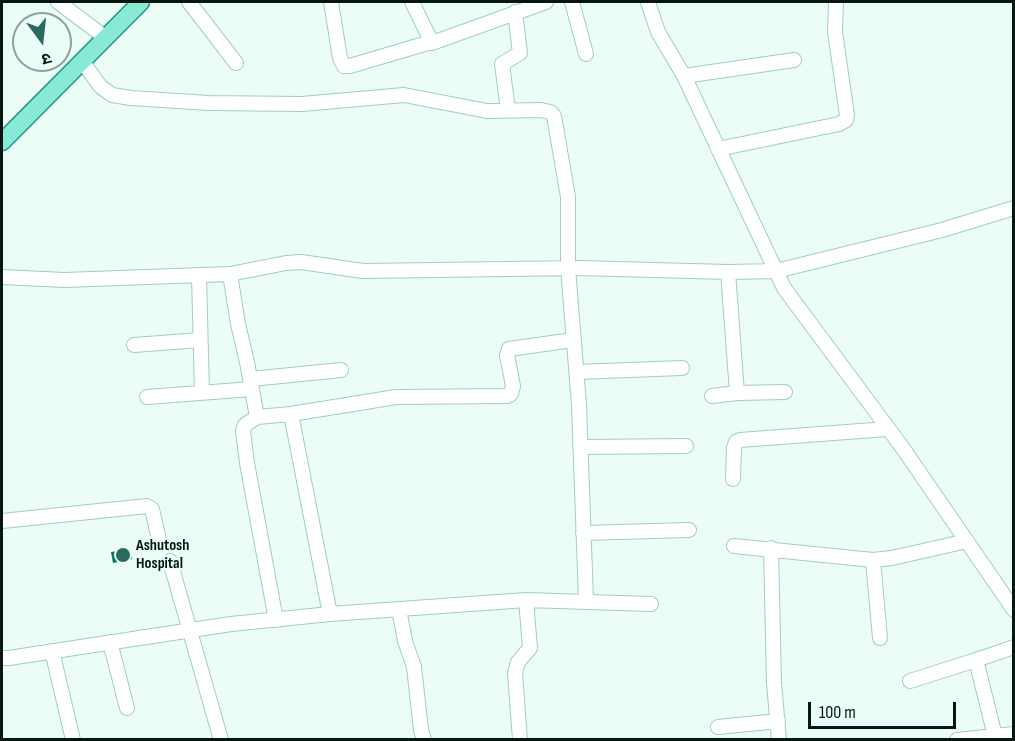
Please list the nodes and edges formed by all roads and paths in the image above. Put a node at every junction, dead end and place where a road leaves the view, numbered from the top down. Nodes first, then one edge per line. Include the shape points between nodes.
1 (58, 2) edge
2 (126, 2) edge
3 (141, 2) edge
4 (189, 2) edge
5 (331, 2) edge
6 (412, 2) edge
7 (546, 2) edge
8 (572, 2) edge
9 (648, 2) edge
10 (836, 2) edge
11 (515, 12) junction
12 (101, 34) junction
13 (431, 42) junction
14 (586, 54) dead end
15 (794, 60) dead end
16 (82, 61) junction
17 (236, 63) dead end
18 (684, 76) junction
19 (508, 110) junction
20 (2, 126) edge
21 (2, 142) edge
22 (718, 149) junction
23 (1014, 208) edge
24 (568, 268) junction
25 (776, 271) junction
26 (728, 272) junction
27 (230, 274) junction
28 (199, 276) junction
29 (2, 277) edge
30 (201, 340) junction
31 (573, 340) junction
32 (134, 345) dead end
33 (682, 368) dead end
34 (341, 370) dead end
35 (576, 372) junction
36 (251, 384) junction
37 (785, 392) dead end
38 (202, 393) junction
39 (737, 393) junction
40 (712, 396) dead end
41 (147, 397) dead end
42 (291, 414) junction
43 (257, 417) junction
44 (887, 429) junction
45 (686, 446) dead end
46 (580, 447) junction
47 (734, 479) dead end
48 (2, 520) edge
49 (688, 530) dead end
50 (583, 533) junction
51 (967, 542) junction
52 (160, 544) dead end
53 (734, 546) dead end
54 (771, 548) junction
55 (873, 560) junction
56 (170, 561) dead end
57 (526, 600) junction
58 (586, 601) junction
59 (651, 604) dead end
60 (399, 609) junction
61 (1014, 610) edge
62 (330, 614) junction
63 (276, 620) junction
64 (190, 630) junction
65 (880, 638) dead end
66 (110, 642) junction
67 (1014, 647) edge
68 (52, 651) junction
69 (2, 658) edge
70 (976, 660) junction
71 (910, 681) dead end
72 (127, 708) dead end
73 (778, 721) junction
74 (718, 727) dead end
75 (1014, 734) edge
76 (995, 737) edge
77 (73, 740) edge
78 (221, 740) edge
79 (424, 740) edge
80 (520, 740) edge
81 (779, 740) edge
82 (957, 740) edge

1 - 12 street
2 - 12 main road
3 - 12 main road
4 - 17 street
5 - 13 street via 344,66
6 - 13 street
7 - 11 street
8 - 14 street
9 - 18 street via 658,32
10 - 22 street via 846,120
11 - 13 street
11 - 19 street via 520,53 502,64 501,70
12 - 16 main road
12 - 20 main road
15 - 18 street
16 - 19 street via 100,86 112,95 131,98 302,104 404,95 487,111
16 - 21 main road
18 - 22 street
19 - 24 street via 541,110 554,116 567,197
22 - 25 street
23 - 25 street
24 - 26 street
24 - 27 street via 363,271 301,262
24 - 31 street
25 - 26 street
25 - 44 street via 784,288
26 - 39 street
27 - 28 street
27 - 36 street
28 - 29 street via 64,280
28 - 30 street
30 - 32 street
30 - 38 street
31 - 35 street
31 - 42 street via 508,349 513,386 507,396 396,397
33 - 35 street
34 - 36 street
35 - 46 street
36 - 38 street
36 - 43 street
37 - 39 street
38 - 41 street
39 - 40 street
42 - 43 street
42 - 62 street
43 - 63 street via 245,424 243,431
44 - 47 street via 740,440 734,448
44 - 51 street
45 - 46 street
46 - 50 street
48 - 52 street via 147,506 152,509
49 - 50 street
50 - 58 street
51 - 55 street
51 - 61 street
53 - 54 street
54 - 55 street
54 - 73 street
55 - 65 street
56 - 64 street
57 - 58 street
57 - 60 street
57 - 80 street via 530,648 518,662 515,673
58 - 59 street
60 - 62 street
60 - 79 street via 414,667
62 - 63 street
63 - 64 street
64 - 66 street
64 - 78 street
66 - 68 street
66 - 72 street
67 - 70 street
68 - 69 street
68 - 77 street
70 - 71 street
70 - 76 street
73 - 74 street
73 - 81 street
75 - 76 street
76 - 82 street

